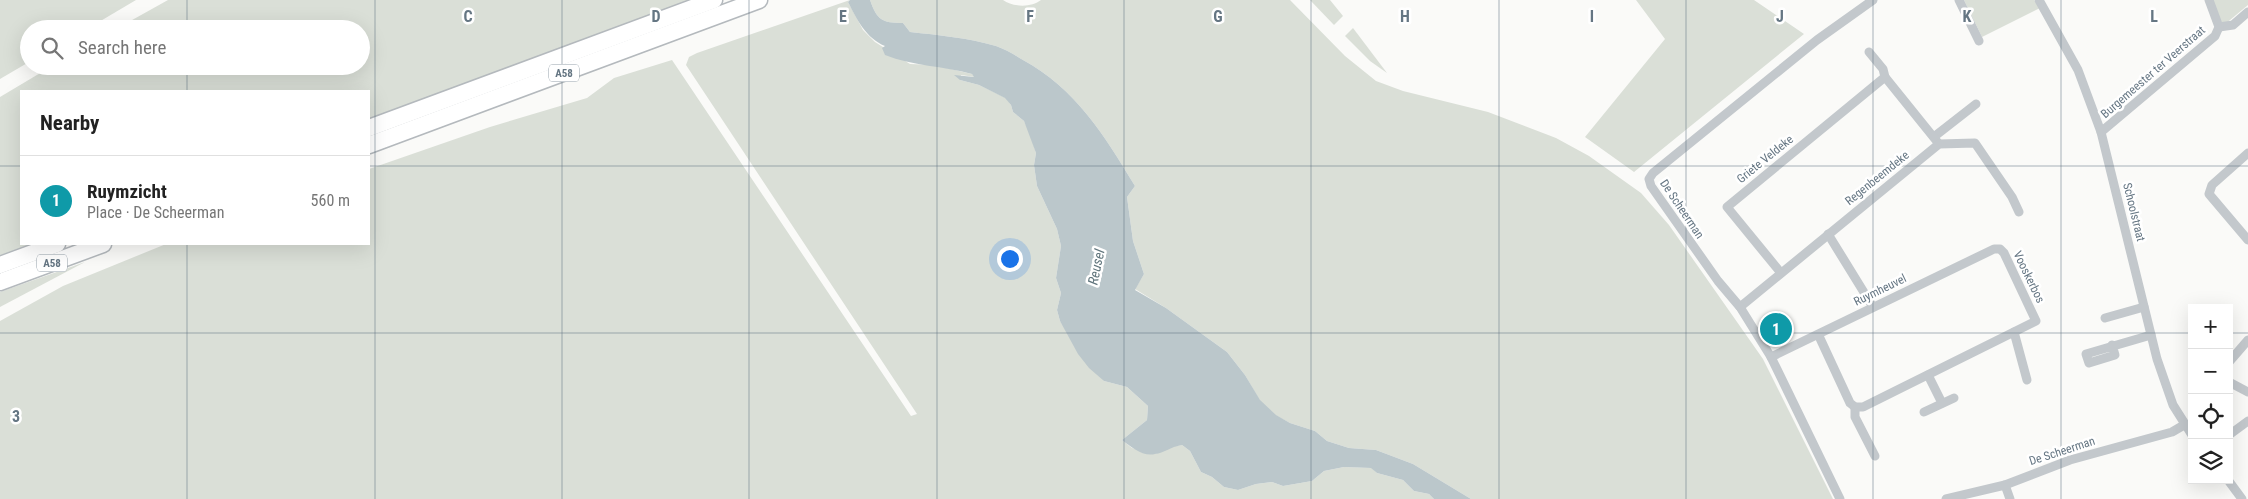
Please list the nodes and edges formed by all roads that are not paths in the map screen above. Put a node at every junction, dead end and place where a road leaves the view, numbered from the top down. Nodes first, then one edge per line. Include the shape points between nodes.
1 (714, 0) edge
2 (759, 0) edge
3 (1873, 0) edge
4 (1959, 0) edge
5 (2039, 0) edge
6 (2210, 0) edge
7 (2248, 12) edge
8 (2219, 27) junction
9 (1978, 41) dead end
10 (1869, 52) dead end
11 (1885, 77) junction
12 (1976, 104) dead end
13 (370, 128) edge
14 (2102, 132) junction
15 (1937, 140) junction
16 (370, 145) edge
17 (2248, 154) edge
18 (2019, 212) dead end
19 (1828, 234) junction
20 (2248, 240) edge
21 (54, 245) edge
22 (100, 245) edge
23 (2000, 249) joint
24 (0, 265) edge
25 (1781, 273) junction
26 (0, 282) edge
27 (1740, 307) junction
28 (1873, 307) junction
29 (2144, 307) junction
30 (2105, 318) dead end
31 (2014, 332) junction
32 (1818, 334) junction
33 (2151, 335) junction
34 (2248, 340) edge
35 (2112, 345) dead end
36 (1771, 357) junction
37 (2233, 357) edge
38 (1928, 375) junction
39 (2027, 380) dead end
40 (2233, 384) edge
41 (2248, 392) edge
42 (1954, 398) dead end
43 (1942, 404) junction
44 (1855, 407) junction
45 (1924, 412) dead end
46 (2248, 421) edge
47 (2184, 425) junction
48 (2188, 430) edge
49 (2233, 432) edge
50 (1875, 456) dead end
51 (2005, 484) junction
52 (2231, 484) edge
53 (1840, 499) edge
54 (1946, 499) edge
55 (2010, 499) edge
56 (2242, 499) edge

1 - 13 highway, A58
2 - 16 highway, A58
3 - 27 street, De Scheerman via 1817,40 1649,179 1691,244
4 - 9 street
5 - 14 street, Schoolstraat via 2078,70
6 - 8 street, Burgemeester ter Veerstraat
7 - 8 street via 2233,25
8 - 14 street, Burgemeester ter Veerstraat via 2215,36
10 - 11 street
11 - 15 street
11 - 25 street, Griete Veldeke via 1727,207
12 - 15 street, Regenbeemdeke
14 - 29 street, Schoolstraat
15 - 18 street via 1975,143
15 - 19 street, Regenbeemdeke
17 - 20 street via 2212,185 2209,194
19 - 25 street, Regenbeemdeke
19 - 28 street
21 - 24 highway, A58
22 - 26 highway, A58
23 - 28 street, Ruymheuvel
23 - 31 street, Vooskerbos via 2036,321
25 - 27 street, Regenbeemdeke
27 - 36 street, De Scheerman
28 - 32 street, Ruymheuvel
29 - 30 street
29 - 33 street, Schoolstraat
31 - 38 street, Vooskerbos
31 - 39 street
32 - 36 street, Ruymheuvel
32 - 44 street via 1850,403
33 - 35 street
33 - 47 street, Schoolstraat via 2166,385
34 - 37 street
36 - 53 street, De Scheerman
38 - 43 street
38 - 44 street, Vooskerbos via 1863,407
40 - 41 street
42 - 43 street
43 - 45 street
44 - 50 street via 1855,417
46 - 49 street
47 - 48 street, Schoolstraat
47 - 51 street, De Scheerman via 2172,432 2070,460
51 - 54 street, De Scheerman
51 - 55 street
52 - 56 street

